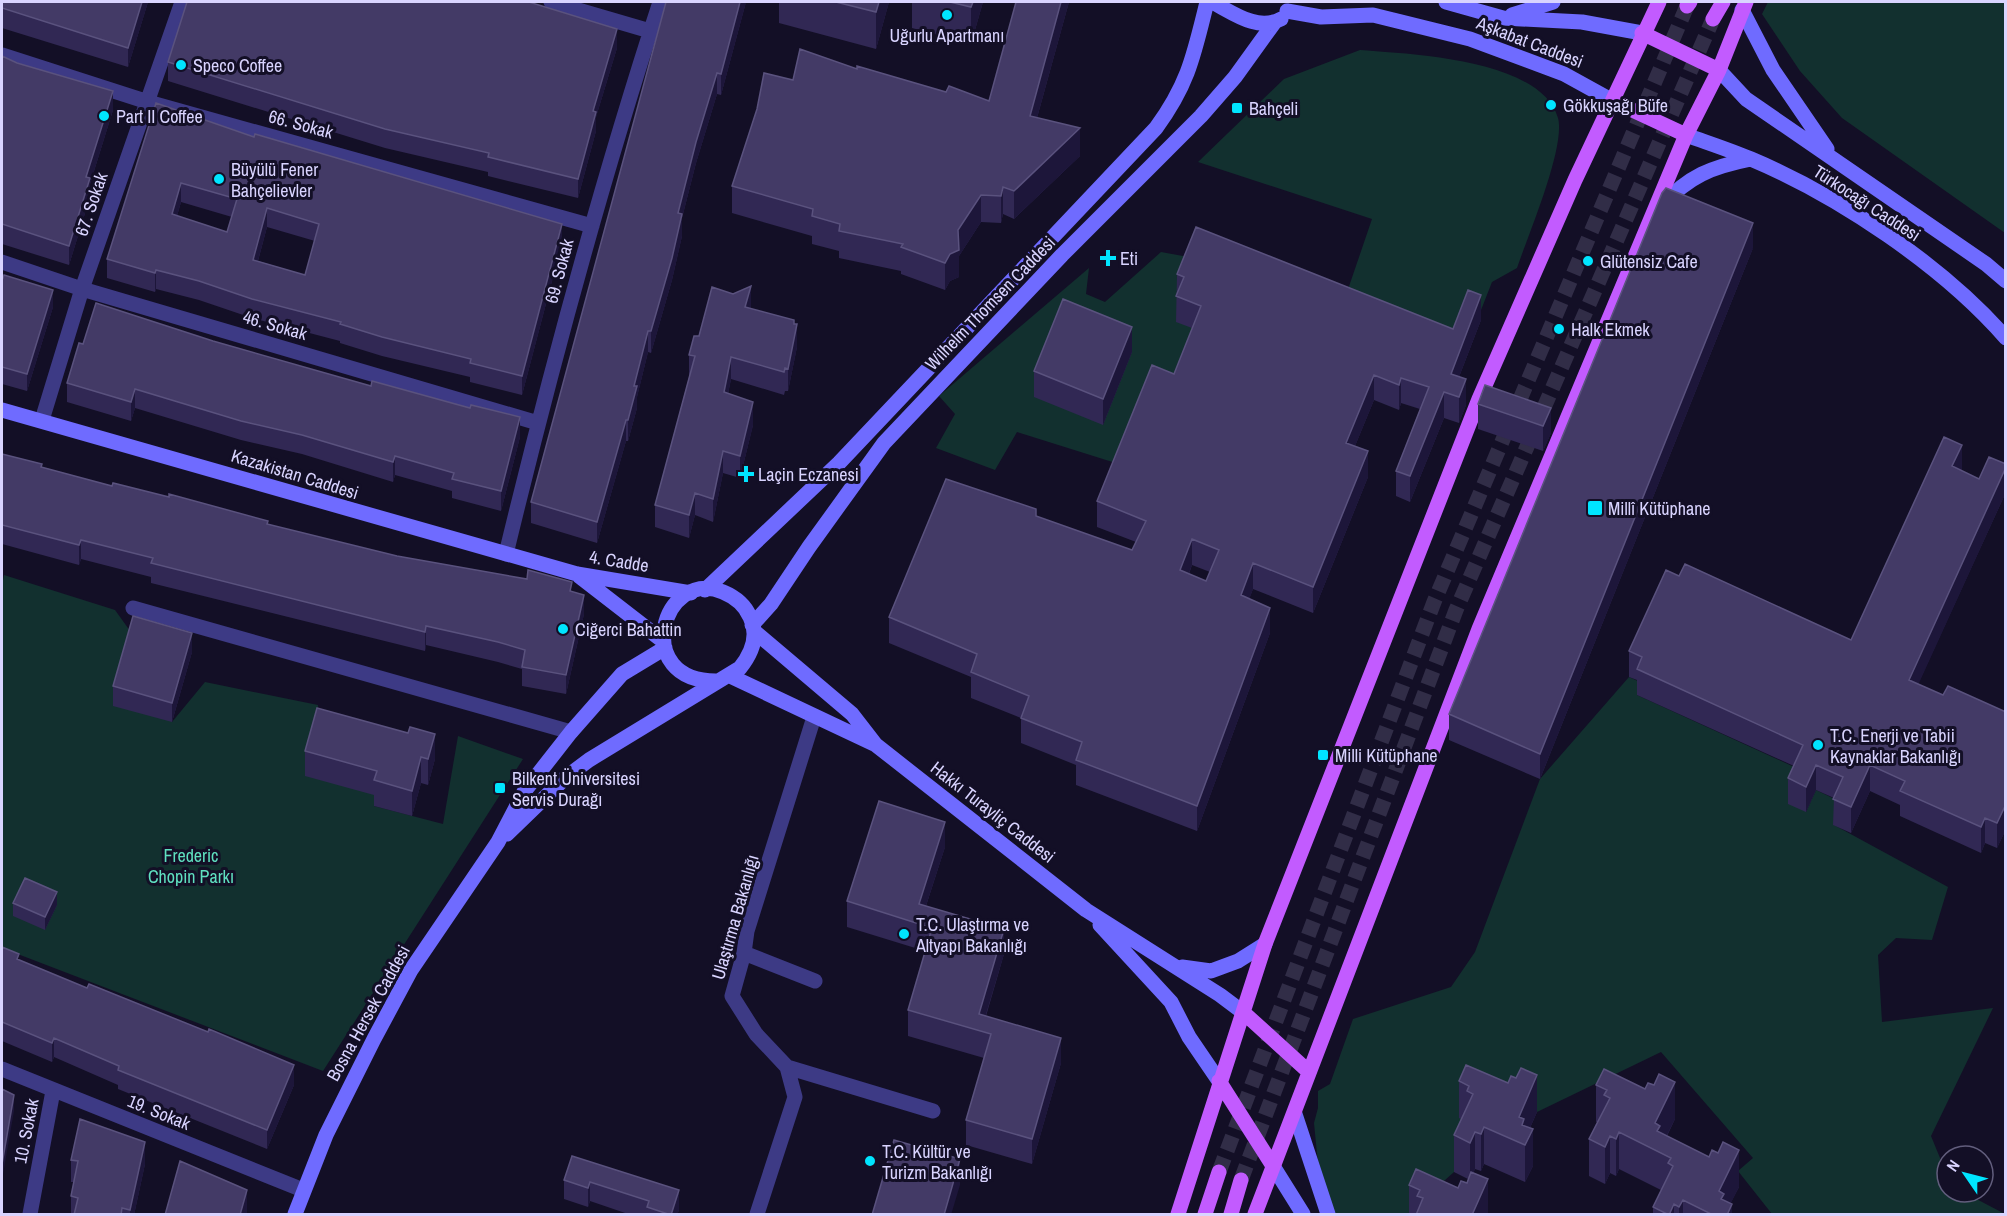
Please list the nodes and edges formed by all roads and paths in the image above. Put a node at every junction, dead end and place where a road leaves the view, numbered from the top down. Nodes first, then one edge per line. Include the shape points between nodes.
1 (182, 2) edge
2 (551, 2) edge
3 (660, 2) edge
4 (1207, 2) edge
5 (1212, 2) edge
6 (1446, 2) edge
7 (1553, 2) edge
8 (1659, 2) edge
9 (1723, 2) edge
10 (1289, 6) edge
11 (1744, 6) edge
12 (1503, 18) junction
13 (1713, 19) tunnel mouth
14 (1274, 23) junction
15 (650, 32) junction
16 (1642, 33) junction
17 (2, 55) edge
18 (1719, 70) junction
19 (1613, 101) junction
20 (148, 102) junction
21 (1686, 135) junction
22 (1832, 157) junction
23 (1751, 159) junction
24 (1654, 212) junction
25 (592, 226) junction
26 (2, 261) edge
27 (2006, 281) edge
28 (82, 289) junction
29 (2006, 338) edge
30 (2, 410) edge
31 (42, 420) junction
32 (538, 423) junction
33 (506, 554) junction
34 (577, 574) junction
35 (698, 591) junction
36 (133, 608) dead end
37 (753, 628) junction
38 (664, 644) junction
39 (723, 679) junction
40 (814, 717) junction
41 (571, 732) junction
42 (876, 745) junction
43 (498, 842) junction
44 (1086, 910) junction
45 (1266, 944) junction
46 (744, 953) junction
47 (1176, 966) junction
48 (815, 981) dead end
49 (1244, 1013) junction
50 (787, 1067) junction
51 (2, 1069) edge
52 (1309, 1072) junction
53 (1219, 1081) junction
54 (53, 1091) junction
55 (933, 1111) dead end
56 (1294, 1114) junction
57 (1273, 1166) junction
58 (1219, 1172) tunnel mouth
59 (1241, 1180) tunnel mouth
60 (303, 1190) junction
61 (30, 1215) edge
62 (295, 1215) edge
63 (757, 1215) edge
64 (1178, 1215) edge
65 (1205, 1215) edge
66 (1231, 1215) edge
67 (1255, 1215) edge
68 (1303, 1215) edge
69 (1328, 1215) edge

1 - 20 street, 67. Sokak
2 - 15 street
3 - 15 street, 69. Sokak
4 - 35 main road, Wilhelm Thomsen Caddesi via 1186,79 1156,128 839,463
5 - 14 main road via 1251,22
6 - 12 main road, Aşkabat Caddesi
7 - 12 main road
8 - 16 main road
9 - 13 main road
10 - 14 main road, Wilhelm Thomsen Caddesi via 1282,19
10 - 19 main road, Aşkabat Caddesi via 1321,16 1373,15 1470,39 1564,74
11 - 18 main road
11 - 22 main road via 1773,70
12 - 16 main road, Aşkabat Caddesi via 1582,22
14 - 37 main road, Wilhelm Thomsen Caddesi via 1201,116 1062,255 884,443
15 - 25 street, 69. Sokak
16 - 18 main road
16 - 19 main road
17 - 20 street, 66. Sokak
18 - 21 main road
18 - 22 main road, Türkocağı Caddesi via 1746,99
19 - 21 main road
19 - 45 main road via 1479,399
20 - 25 street, 66. Sokak
20 - 28 street, 67. Sokak
21 - 23 main road, Türkocağı Caddesi
21 - 24 main road
22 - 27 main road, Türkocağı Caddesi
23 - 24 main road via 1716,166 1697,176
23 - 29 main road, Türkocağı Caddesi via 1838,204 1888,237 1948,281
24 - 52 main road via 1479,629
25 - 32 street, 69. Sokak
26 - 28 street, 46. Sokak
28 - 31 street, 67. Sokak
28 - 32 street, 46. Sokak
30 - 31 main road, Kazakistan Caddesi
31 - 33 main road, Kazakistan Caddesi
32 - 33 street, 69. Sokak
33 - 34 main road, Kazakistan Caddesi
34 - 35 main road, 4. Cadde
34 - 38 main road, 4. Cadde
35 - 37 main road via 719,591 732,596 743,605
35 - 38 main road via 678,601 669,612 663,626
36 - 41 street
37 - 39 main road via 748,657
37 - 42 main road, Hakkı Turayliç Caddesi via 852,714
38 - 39 main road via 675,668 687,676 702,681
38 - 41 main road via 622,674
39 - 40 main road, Hakkı Turayliç Caddesi
39 - 43 main road via 589,760
40 - 42 main road, Hakkı Turayliç Caddesi
40 - 46 street, Ulaştırma Bakanlığı via 747,931
41 - 43 main road via 524,792
42 - 44 main road, Hakkı Turayliç Caddesi
43 - 60 main road, Bosna Hersek Caddesi via 411,970 348,1088
44 - 47 main road, Hakkı Turayliç Caddesi
44 - 53 main road, Hakkı Turayliç Caddesi via 1171,1002
45 - 47 main road via 1211,971
45 - 49 main road
46 - 48 street
46 - 50 street, Ulaştırma Bakanlığı via 732,996 756,1034
47 - 49 main road, Hakkı Turayliç Caddesi
49 - 52 main road
49 - 53 main road
50 - 55 street
50 - 63 street, Ulaştırma Bakanlığı via 795,1097
51 - 54 street, 19. Sokak
52 - 56 main road
53 - 57 main road
53 - 64 main road
54 - 60 street, 19. Sokak
54 - 61 street, 10. Sokak
56 - 57 main road
56 - 69 main road
57 - 67 main road
57 - 68 main road
58 - 65 main road
59 - 66 main road
60 - 62 main road, Bosna Hersek Caddesi

